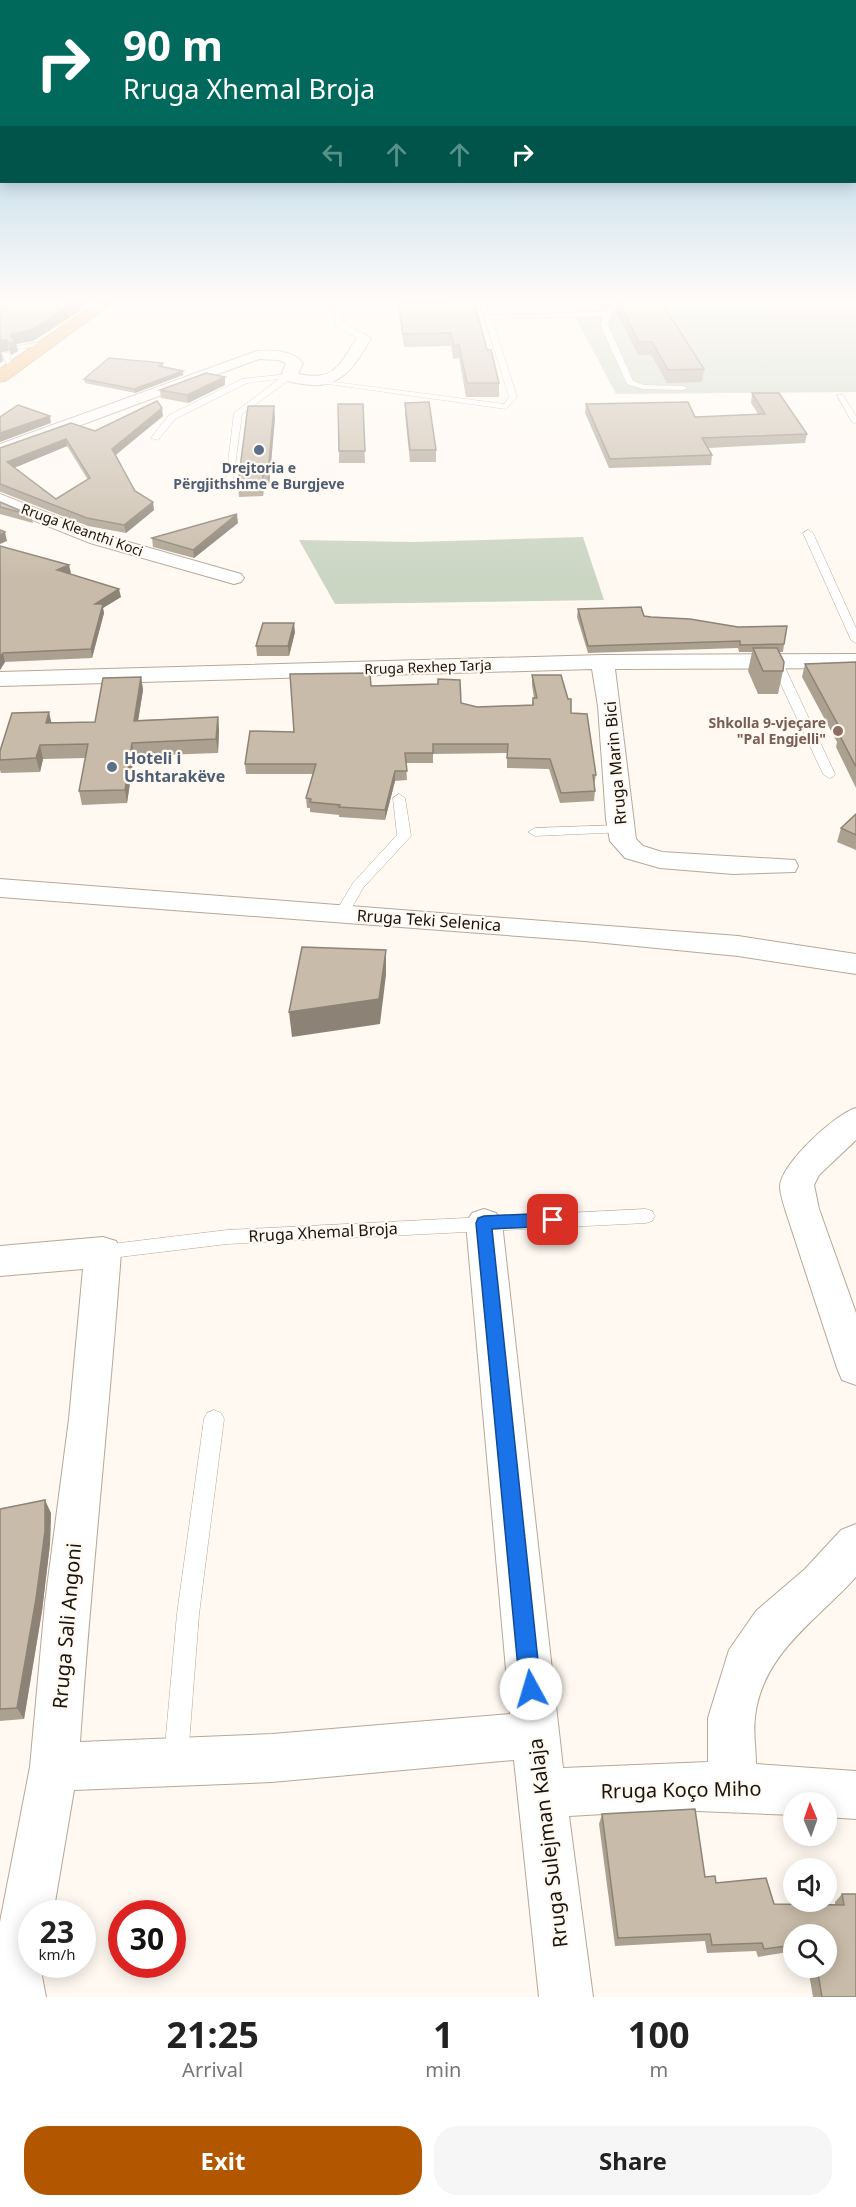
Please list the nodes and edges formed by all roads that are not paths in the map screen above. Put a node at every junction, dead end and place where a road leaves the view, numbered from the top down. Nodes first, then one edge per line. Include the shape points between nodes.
1 (154, 393) edge
2 (220, 393) edge
3 (269, 393) edge
4 (391, 393) edge
5 (512, 393) edge
6 (840, 397) dead end
7 (856, 422) edge
8 (155, 438) dead end
9 (0, 450) edge
10 (230, 479) dead end
11 (0, 500) edge
12 (808, 533) dead end
13 (234, 578) dead end
14 (856, 640) edge
15 (776, 661) junction
16 (856, 661) edge
17 (602, 662) junction
18 (0, 679) edge
19 (829, 774) dead end
20 (399, 798) dead end
21 (620, 830) junction
22 (535, 832) dead end
23 (785, 866) dead end
24 (0, 888) edge
25 (342, 913) junction
26 (856, 964) edge
27 (856, 1120) edge
28 (646, 1216) dead end
29 (484, 1223) junction
30 (103, 1252) junction
31 (0, 1261) edge
32 (855, 1362) edge
33 (214, 1419) dead end
34 (856, 1545) edge
35 (536, 1735) junction
36 (176, 1763) junction
37 (54, 1767) junction
38 (733, 1787) junction
39 (543, 1793) junction
40 (856, 1795) edge
41 (12, 1986) edge
42 (566, 1997) edge

1 - 9 street
2 - 8 lane via 172,417
3 - 10 lane via 238,413
4 - 5 lane via 506,407
6 - 7 lane
11 - 13 street, Rruga Kleanthi Koci via 97,538
12 - 14 lane
15 - 16 street, Rruga Rexhep Tarja
15 - 17 street, Rruga Rexhep Tarja
15 - 19 lane
17 - 18 street, Rruga Rexhep Tarja
17 - 21 street, Rruga Marin Bici via 609,689
20 - 25 lane via 404,836 357,886
21 - 22 lane
21 - 23 street, Rruga Marin Bici via 622,841 646,858
24 - 25 street, Rruga Teki Selenica
25 - 26 street, Rruga Teki Selenica via 738,946
27 - 32 street via 807,1166 797,1185
28 - 29 lane, Rruga Xhemal Broja
29 - 30 lane, Rruga Xhemal Broja via 227,1237
29 - 35 street, Rruga Sulejman Kalaja
30 - 31 street, Rruga Xhemal Broja
30 - 37 street, Rruga Sali Angoni
33 - 36 lane via 188,1614
34 - 38 street via 772,1627 745,1666 731,1718
35 - 36 street
35 - 39 street, Rruga Sulejman Kalaja
36 - 37 street
37 - 41 street, Rruga Sali Angoni
38 - 39 street, Rruga Koço Miho
38 - 40 street, Rruga Koço Miho
39 - 42 street, Rruga Sulejman Kalaja

